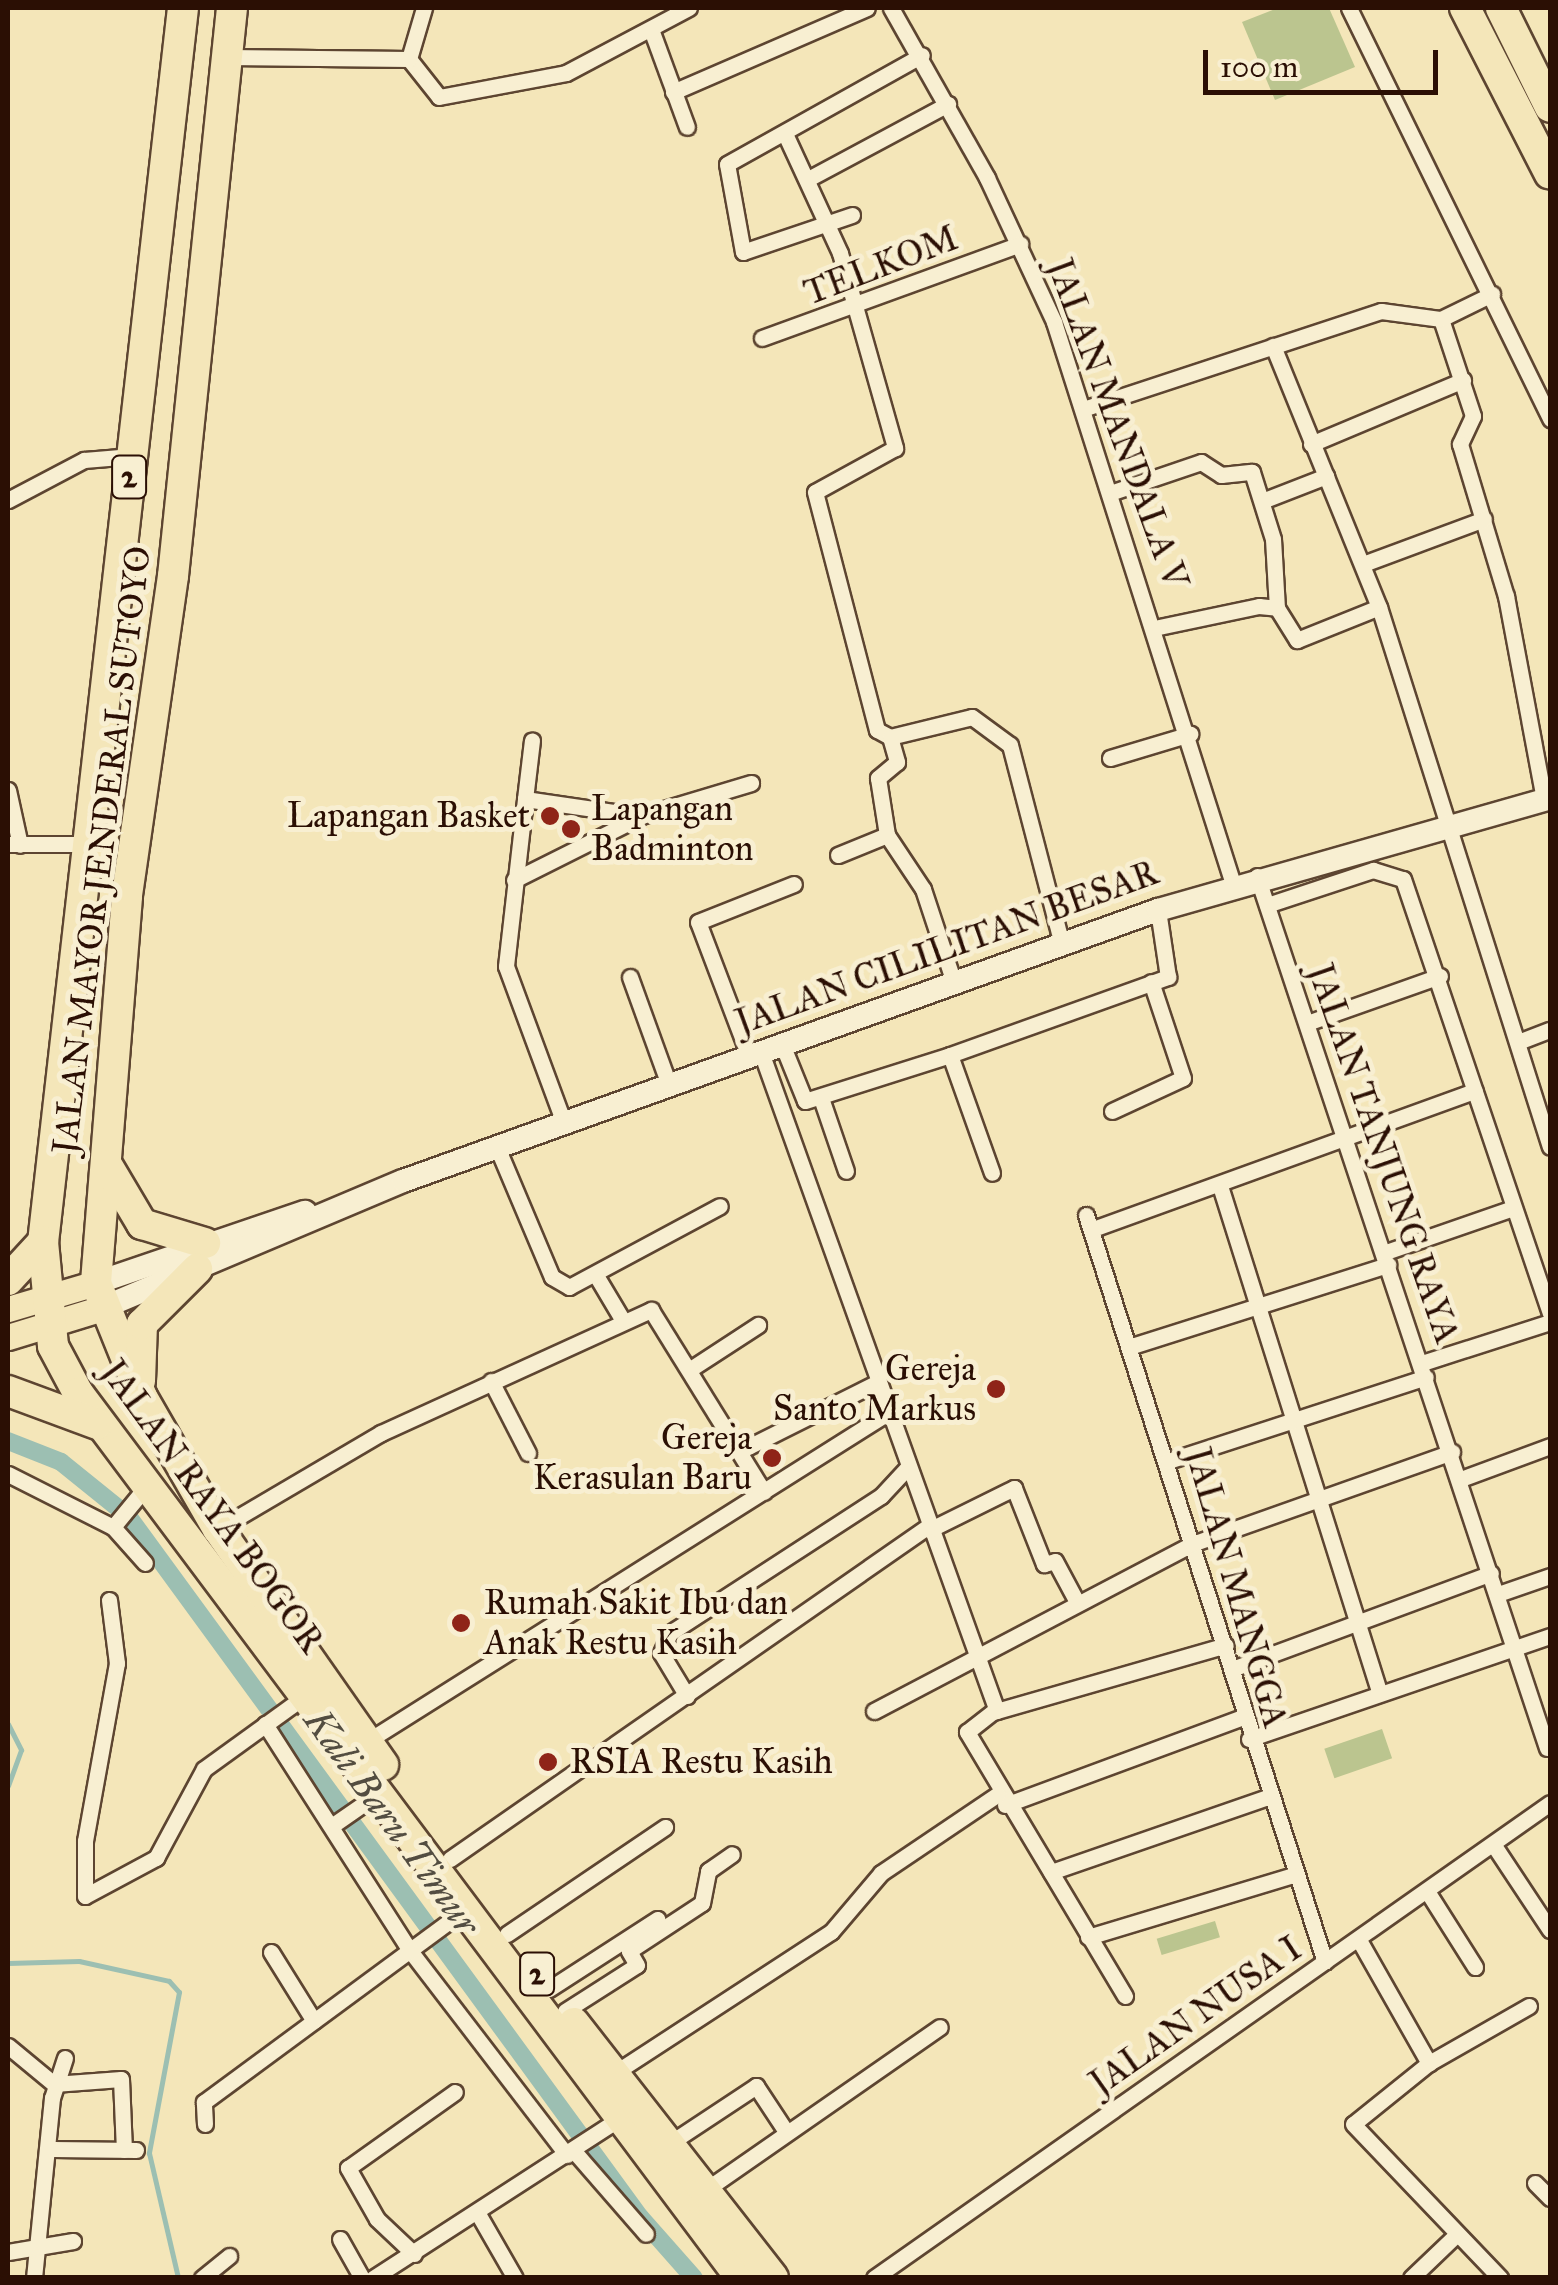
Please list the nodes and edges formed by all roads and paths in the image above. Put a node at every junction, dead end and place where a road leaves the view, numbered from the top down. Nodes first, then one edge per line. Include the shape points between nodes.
1 (183, 8) edge
2 (232, 8) edge
3 (424, 8) edge
4 (689, 8) edge
5 (866, 8) edge
6 (890, 8) edge
7 (1349, 8) edge
8 (1464, 8) edge
9 (1501, 8) edge
10 (652, 32) junction
11 (177, 54) junction
12 (922, 55) junction
13 (227, 57) junction
14 (409, 59) junction
15 (673, 92) junction
16 (948, 104) junction
17 (1550, 107) edge
18 (687, 127) dead end
19 (786, 136) junction
20 (1550, 174) edge
21 (808, 179) junction
22 (852, 214) dead end
23 (829, 225) junction
24 (1020, 244) junction
25 (1492, 294) junction
26 (854, 310) junction
27 (1440, 319) junction
28 (762, 338) dead end
29 (1273, 346) junction
30 (1463, 380) junction
31 (1083, 410) junction
32 (1550, 419) edge
33 (1311, 444) junction
34 (132, 456) junction
35 (1326, 476) junction
36 (1110, 493) junction
37 (8, 500) edge
38 (1262, 501) junction
39 (1484, 520) junction
40 (1363, 564) junction
41 (1378, 607) junction
42 (1277, 608) junction
43 (1158, 627) junction
44 (1190, 734) junction
45 (890, 736) junction
46 (532, 740) dead end
47 (1110, 758) dead end
48 (752, 783) dead end
49 (1546, 789) edge
50 (8, 790) edge
51 (525, 799) junction
52 (641, 816) junction
53 (1442, 824) junction
54 (888, 834) junction
55 (14, 844) edge
56 (88, 844) junction
57 (838, 855) dead end
58 (1257, 876) junction
59 (514, 880) junction
60 (794, 884) dead end
61 (1234, 884) junction
62 (1267, 905) junction
63 (1158, 910) junction
64 (1062, 944) junction
65 (1440, 976) junction
66 (630, 977) dead end
67 (1151, 982) junction
68 (954, 983) junction
69 (1307, 1024) junction
70 (1550, 1030) edge
71 (1518, 1042) junction
72 (764, 1051) junction
73 (950, 1056) junction
74 (669, 1085) junction
75 (1475, 1091) junction
76 (820, 1098) junction
77 (1112, 1111) dead end
78 (564, 1123) junction
79 (1348, 1142) junction
80 (497, 1147) junction
81 (1550, 1147) edge
82 (105, 1152) junction
83 (846, 1171) dead end
84 (992, 1172) dead end
85 (1221, 1188) junction
86 (720, 1206) dead end
87 (1513, 1208) junction
88 (43, 1242) junction
89 (201, 1256) junction
90 (1386, 1259) junction
91 (597, 1277) junction
92 (8, 1280) edge
93 (99, 1296) junction
94 (1260, 1307) junction
95 (8, 1308) edge
96 (58, 1308) junction
97 (1550, 1313) edge
98 (622, 1319) junction
99 (1550, 1322) edge
100 (758, 1325) dead end
101 (8, 1337) edge
102 (1132, 1346) junction
103 (692, 1368) junction
104 (1424, 1370) junction
105 (492, 1381) junction
106 (876, 1383) junction
107 (8, 1392) edge
108 (142, 1396) junction
109 (886, 1414) junction
110 (1296, 1421) junction
111 (104, 1428) junction
112 (1550, 1446) edge
113 (740, 1451) junction
114 (1452, 1452) junction
115 (528, 1453) dead end
116 (1168, 1461) junction
117 (906, 1469) junction
118 (8, 1474) edge
119 (1461, 1479) junction
120 (142, 1492) junction
121 (764, 1492) junction
122 (1320, 1498) junction
123 (115, 1525) junction
124 (928, 1528) junction
125 (218, 1529) junction
126 (1192, 1544) junction
127 (145, 1563) dead end
128 (1492, 1573) junction
129 (1550, 1576) edge
130 (1498, 1594) junction
131 (109, 1600) dead end
132 (1077, 1602) junction
133 (1358, 1616) junction
134 (1550, 1636) edge
135 (1226, 1645) junction
136 (1515, 1646) junction
137 (980, 1655) junction
138 (1232, 1669) junction
139 (1380, 1690) junction
140 (686, 1696) junction
141 (874, 1711) dead end
142 (997, 1711) junction
143 (280, 1713) junction
144 (1243, 1717) junction
145 (1545, 1723) edge
146 (1249, 1739) junction
147 (366, 1742) junction
148 (1547, 1748) dead end
149 (380, 1793) junction
150 (1267, 1797) junction
151 (1001, 1799) junction
152 (1550, 1803) edge
153 (335, 1823) junction
154 (665, 1826) dead end
155 (1493, 1844) junction
156 (732, 1854) dead end
157 (450, 1858) junction
158 (1051, 1872) junction
159 (1293, 1876) junction
160 (1427, 1891) junction
161 (466, 1909) junction
162 (658, 1919) dead end
163 (1550, 1930) edge
164 (507, 1934) junction
165 (1088, 1937) junction
166 (1359, 1940) junction
167 (271, 1952) dead end
168 (411, 1952) junction
169 (1325, 1962) junction
170 (1475, 1967) dead end
171 (1125, 1996) dead end
172 (557, 2000) junction
173 (1530, 2006) dead end
174 (314, 2021) junction
175 (940, 2027) dead end
176 (8, 2046) edge
177 (65, 2058) dead end
178 (1430, 2063) junction
179 (614, 2074) junction
180 (54, 2084) junction
181 (455, 2092) dead end
182 (620, 2119) junction
183 (205, 2124) dead end
184 (787, 2133) junction
185 (666, 2144) junction
186 (576, 2148) junction
187 (53, 2149) junction
188 (1534, 2183) dead end
189 (704, 2192) junction
190 (1550, 2198) edge
191 (477, 2212) junction
192 (646, 2234) dead end
193 (1456, 2235) junction
194 (340, 2239) dead end
195 (72, 2241) dead end
196 (36, 2248) junction
197 (8, 2252) edge
198 (414, 2254) junction
199 (229, 2256) dead end
200 (34, 2278) edge
201 (202, 2278) edge
202 (362, 2278) edge
203 (372, 2278) edge
204 (516, 2278) edge
205 (742, 2278) edge
206 (773, 2278) edge
207 (874, 2278) edge
208 (1411, 2278) edge
209 (1500, 2278) edge

1 - 11 highway, JALAN MAYOR JENDERAL SUTOYO / 2
2 - 13 highway, JALAN MAYOR JENDERAL SUTOYO / 2
3 - 14 street
4 - 10 street
5 - 15 street
6 - 12 street, JALAN MANDALA V
7 - 25 street
8 - 20 highway
9 - 17 highway
10 - 14 street via 566,73 439,97
10 - 15 street
11 - 13 highway
11 - 34 highway, JALAN MAYOR JENDERAL SUTOYO / 2
12 - 16 street, JALAN MANDALA V
12 - 19 street
13 - 14 street
13 - 82 highway, JALAN MAYOR JENDERAL SUTOYO / 2
15 - 18 street
16 - 21 street
16 - 24 street, JALAN MANDALA V
19 - 21 street
19 - 23 street via 727,164 740,251
21 - 23 street
22 - 23 street
23 - 26 street
24 - 26 street, TELKOM
24 - 31 street, JALAN MANDALA V
25 - 27 street
25 - 32 street
26 - 28 street, TELKOM
26 - 45 street via 894,448 815,492 877,732
27 - 29 street via 1381,312
27 - 30 street
29 - 31 street
29 - 33 street
30 - 33 street
30 - 39 street via 1474,416 1460,444
31 - 36 street, JALAN MANDALA V
33 - 35 street
34 - 37 street via 84,460
34 - 56 highway, JALAN MAYOR JENDERAL SUTOYO / 2
35 - 38 street
35 - 40 street
36 - 38 street via 1201,462 1220,475 1252,472
36 - 43 street, JALAN MANDALA V
38 - 42 street
39 - 40 street
39 - 49 street
40 - 41 street
41 - 42 street via 1297,640
41 - 53 street
42 - 43 street
43 - 44 street, JALAN MANDALA V
44 - 47 street
44 - 61 street, JALAN MANDALA V
45 - 54 street via 897,762 878,778
45 - 64 street via 972,718 1010,745
46 - 51 street
48 - 52 street
49 - 53 street, JALAN CILILITAN BESAR
50 - 55 street
51 - 52 street
51 - 59 street
52 - 59 street
53 - 58 street, JALAN CILILITAN BESAR
53 - 71 street
54 - 57 street
54 - 68 street via 923,889
55 - 56 street
56 - 88 highway, JALAN MAYOR JENDERAL SUTOYO / 2
58 - 61 street, JALAN CILILITAN BESAR
58 - 62 street, JALAN TANJUNG RAYA
59 - 78 street via 506,966
60 - 72 street via 698,922
61 - 63 street, JALAN CILILITAN BESAR
62 - 65 street via 1374,870 1398,875
62 - 69 street, JALAN TANJUNG RAYA
63 - 64 street, JALAN CILILITAN BESAR
63 - 67 street via 1171,972
64 - 68 street, JALAN CILILITAN BESAR
65 - 69 street
65 - 75 street
66 - 74 street
67 - 73 street
67 - 77 street via 1183,1078
68 - 72 street, JALAN CILILITAN BESAR
69 - 79 street, JALAN TANJUNG RAYA
70 - 71 street
71 - 81 street
72 - 74 street, JALAN CILILITAN BESAR
72 - 76 street via 805,1101
72 - 106 street
73 - 76 street
73 - 84 street
74 - 78 street, JALAN CILILITAN BESAR
75 - 79 street, JALAN MANGGA
75 - 87 street
76 - 83 street
78 - 80 street, JALAN CILILITAN BESAR
79 - 85 street, JALAN MANGGA
79 - 90 street, JALAN TANJUNG RAYA
80 - 89 street, JALAN CILILITAN BESAR
80 - 91 street via 552,1277 569,1287
82 - 89 highway via 117,1194 142,1224
82 - 93 highway, JALAN MAYOR JENDERAL SUTOYO / 2
85 - 94 street
85 - 102 street, JALAN MANGGA via 1090,1222
86 - 91 street
87 - 90 street
87 - 97 street
88 - 92 highway
88 - 96 highway, JALAN MAYOR JENDERAL SUTOYO / 2
89 - 93 street, JALAN CILILITAN BESAR
89 - 108 highway via 142,1324
90 - 94 street
90 - 104 street, JALAN TANJUNG RAYA
91 - 98 street
93 - 96 main road, JALAN CILILITAN BESAR
93 - 108 highway, JALAN RAYA BOGOR / 2
94 - 102 street
94 - 110 street
95 - 96 main road
96 - 101 main road
96 - 111 highway, JALAN RAYA BOGOR / 2 via 53,1346
98 - 103 street via 658,1312
98 - 105 street
99 - 104 street
100 - 103 street
102 - 116 street, JALAN MANGGA
103 - 113 street
104 - 110 street
104 - 114 street, JALAN TANJUNG RAYA
105 - 115 street
105 - 125 street via 362,1443
106 - 109 street
106 - 113 street
107 - 111 highway
108 - 125 highway, JALAN RAYA BOGOR / 2
109 - 117 street
109 - 121 street
110 - 116 street
110 - 122 street
111 - 120 highway, JALAN RAYA BOGOR / 2
112 - 119 street
113 - 121 street
114 - 119 street, JALAN TANJUNG RAYA
114 - 122 street
116 - 126 street, JALAN MANGGA
117 - 124 street
117 - 140 street via 881,1496 670,1633 661,1653
118 - 123 street
119 - 128 street, JALAN TANJUNG RAYA
120 - 123 street
120 - 143 highway, JALAN RAYA BOGOR / 2
121 - 147 street
122 - 126 street
122 - 133 street
123 - 127 street
124 - 132 street via 1014,1488 1044,1564 1054,1561
124 - 137 street
124 - 140 street
125 - 147 highway, JALAN RAYA BOGOR / 2
126 - 132 street
126 - 135 street, JALAN MANGGA
128 - 130 street, JALAN TANJUNG RAYA
128 - 133 street
129 - 130 street
130 - 136 street, JALAN TANJUNG RAYA
131 - 143 street via 118,1663 85,1841 85,1896 156,1858 197,1777
132 - 137 street
133 - 138 street
133 - 139 street
134 - 136 street
135 - 138 street, JALAN MANGGA
135 - 142 street
136 - 139 street
136 - 145 street, JALAN TANJUNG RAYA
137 - 141 street
137 - 142 street
138 - 144 street, JALAN MANGGA
139 - 146 street
140 - 157 street
142 - 151 street via 968,1730
143 - 149 highway, JALAN RAYA BOGOR / 2
143 - 153 street
144 - 146 street, JALAN MANGGA
144 - 151 street
145 - 148 street, JALAN TANJUNG RAYA
146 - 150 street, JALAN MANGGA
147 - 157 highway, JALAN RAYA BOGOR / 2
149 - 153 street
149 - 161 highway, JALAN RAYA BOGOR / 2
150 - 158 street
150 - 159 street, JALAN MANGGA
151 - 158 street
151 - 179 street via 880,1873 830,1932
152 - 155 street, JALAN NUSA I
153 - 168 street
154 - 164 street
155 - 160 street, JALAN NUSA I
155 - 163 street
156 - 172 street via 708,1871 702,1902 629,1951 637,1965
157 - 164 highway, JALAN RAYA BOGOR / 2
158 - 165 street
159 - 165 street
159 - 169 street, JALAN MANGGA
160 - 166 street, JALAN NUSA I
160 - 170 street
161 - 168 street
161 - 182 highway, JALAN RAYA BOGOR / 2
162 - 172 street
164 - 172 highway, JALAN RAYA BOGOR / 2
165 - 171 street
166 - 169 street, JALAN NUSA I
166 - 178 street
167 - 174 street
168 - 174 street
168 - 186 street
169 - 207 street, JALAN NUSA I
172 - 179 highway, JALAN RAYA BOGOR / 2
173 - 178 street
174 - 183 street via 204,2102
175 - 184 street
176 - 180 street
177 - 180 street
178 - 193 street via 1354,2120
179 - 185 highway, JALAN RAYA BOGOR / 2
180 - 187 street
180 - 187 street via 121,2079 130,2150
181 - 198 street via 348,2168 376,2220
182 - 186 street
182 - 205 highway, JALAN RAYA BOGOR / 2
184 - 185 street via 756,2086
184 - 189 street
185 - 189 highway, JALAN RAYA BOGOR / 2
186 - 191 street
186 - 192 street
187 - 196 street
188 - 190 street
189 - 206 highway, JALAN RAYA BOGOR / 2
191 - 198 street
191 - 204 street
193 - 208 street
193 - 209 street
194 - 202 street
195 - 196 street
196 - 197 street
196 - 200 street
198 - 203 street
199 - 201 street

